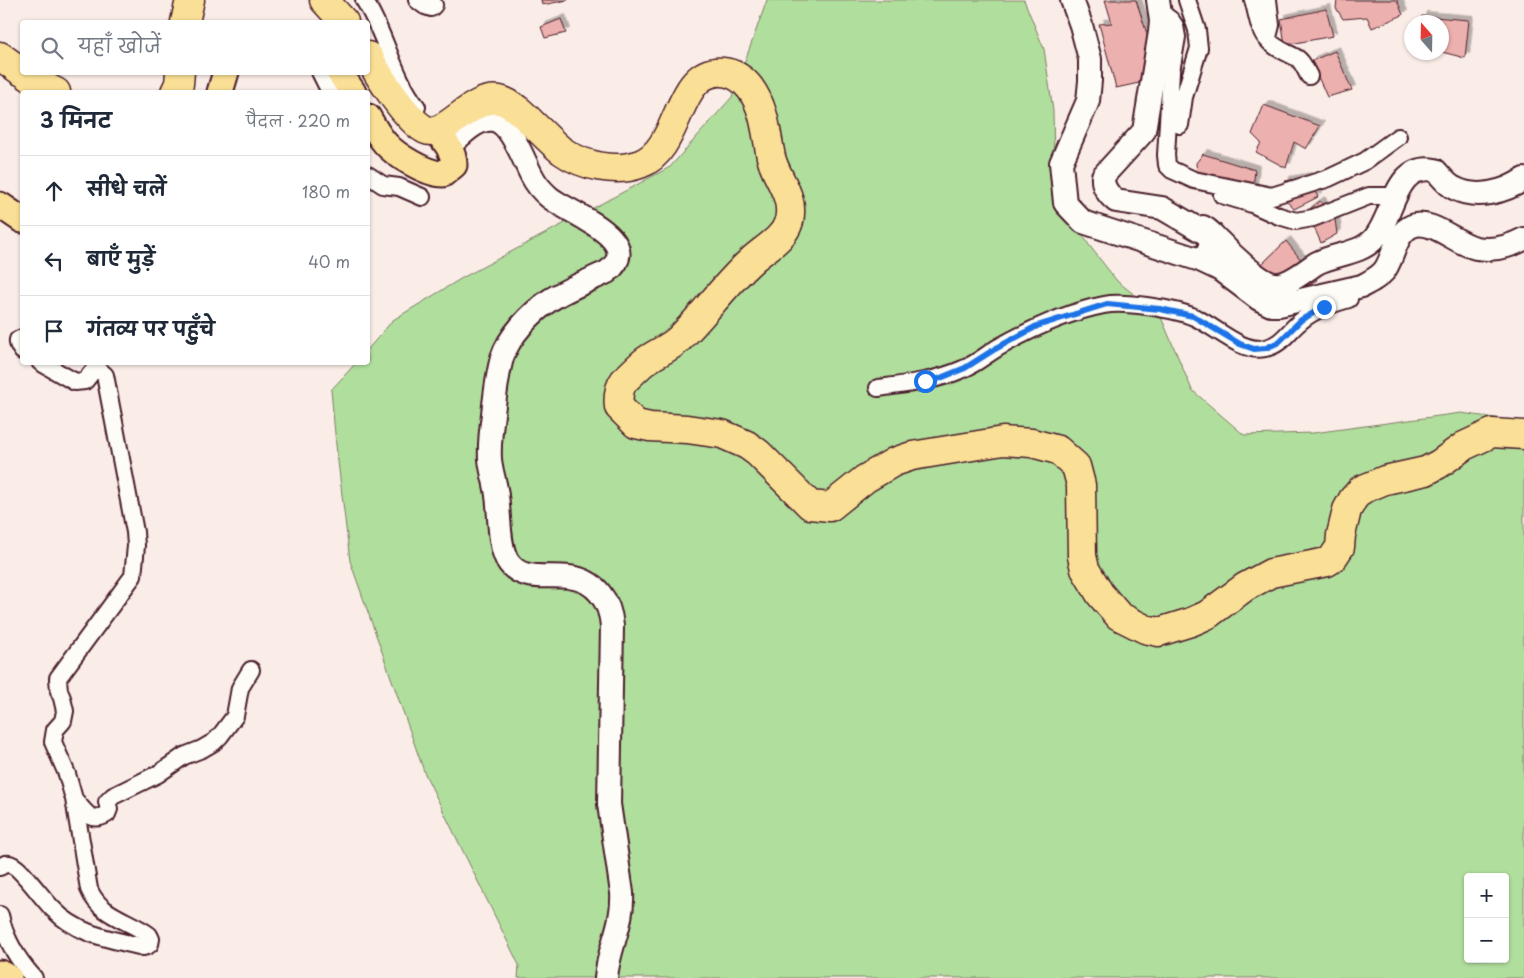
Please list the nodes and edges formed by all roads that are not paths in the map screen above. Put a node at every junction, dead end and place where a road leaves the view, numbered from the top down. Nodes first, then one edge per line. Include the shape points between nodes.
1 (190, 0) edge
2 (324, 0) edge
3 (364, 0) edge
4 (417, 0) edge
5 (431, 0) edge
6 (1072, 0) edge
7 (1187, 0) edge
8 (1253, 0) edge
9 (1268, 0) edge
10 (1159, 6) edge
11 (185, 20) edge
12 (342, 20) edge
13 (1267, 39) junction
14 (0, 56) edge
15 (370, 59) edge
16 (20, 70) edge
17 (27, 75) edge
18 (180, 75) edge
19 (225, 75) edge
20 (322, 75) edge
21 (341, 75) edge
22 (1309, 76) dead end
23 (52, 90) edge
24 (176, 90) edge
25 (221, 90) edge
26 (329, 90) edge
27 (352, 90) edge
28 (370, 120) edge
29 (1180, 125) dead end
30 (1398, 137) dead end
31 (443, 139) junction
32 (1172, 170) junction
33 (370, 176) edge
34 (1524, 179) edge
35 (1396, 196) junction
36 (422, 197) dead end
37 (0, 205) edge
38 (20, 219) edge
39 (1186, 221) junction
40 (1524, 240) edge
41 (1200, 260) junction
42 (1375, 280) junction
43 (45, 365) edge
44 (878, 388) dead end
45 (1524, 435) edge
46 (251, 670) dead end
47 (74, 798) junction
48 (0, 868) edge
49 (0, 915) edge
50 (0, 973) edge
51 (9, 978) edge
52 (34, 978) edge
53 (606, 978) edge

1 - 11 highway
2 - 12 highway
3 - 31 street via 402,84
4 - 5 street via 431,8 434,5
6 - 41 street via 1090,59 1090,81 1088,101 1062,163 1065,202 1083,222
7 - 29 street via 1199,48 1184,97
8 - 13 street
9 - 13 street via 1271,25
10 - 32 street via 1175,26 1177,36 1171,72 1166,155 1167,165
10 - 39 street via 1160,32 1144,131 1103,176 1102,182 1116,201 1162,208
13 - 22 street via 1302,62
14 - 16 highway
15 - 31 highway via 401,107 420,126
17 - 23 highway
18 - 24 highway
19 - 25 main road
20 - 26 street
21 - 27 main road
28 - 31 main road via 385,144 399,155 432,172 443,174 454,165 454,160
30 - 32 street via 1365,161 1329,178 1272,196 1194,180
31 - 45 highway via 474,106 498,100 516,109 562,151 577,159 609,168 628,167 642,164 665,143 688,91 698,80 720,72 742,79 760,106 771,159 789,200 788,223 781,236 750,261 700,319 622,383 618,394 619,407 636,424 722,434 747,445 810,505 830,507 865,479 894,462 912,456 1003,441 1032,443 1058,450 1076,466 1079,474 1085,569 1119,616 1145,629 1159,632 1191,622 1271,573 1327,562 1338,552 1348,510 1361,490 1384,480 1426,471 1492,432
31 - 53 street via 486,120 500,122 541,190 557,204 613,238 620,254 614,267 550,300 513,337 502,357 490,442 508,562 529,576 570,577 586,582 597,590 611,612 609,804 623,908 607,962
32 - 35 street via 1186,184 1296,221 1313,218 1369,196
33 - 36 street via 383,185 399,187
34 - 35 street via 1494,193 1464,192 1454,188 1435,170 1418,169 1409,174
35 - 39 street via 1379,233 1371,242 1319,262 1282,284 1266,282 1206,229
37 - 38 main road
39 - 41 street via 1210,239 1210,249
40 - 42 street via 1495,249 1476,248 1431,226 1412,226 1404,231 1385,270
41 - 42 street via 1219,269 1271,305 1362,286
42 - 44 street via 1356,296 1301,320 1279,342 1266,348 1247,348 1186,314 1107,304 1037,326 952,374
43 - 47 street via 74,382 85,381 98,369 105,375 136,546 133,576 58,678 58,691 65,711 53,742
46 - 47 street via 240,688 235,716 214,742 113,796 107,802 107,814 98,818 91,817
47 - 48 street via 92,898 105,911 149,934 150,944 143,947 93,935 66,922 14,866 5,864
49 - 52 street via 11,949
50 - 51 main road

